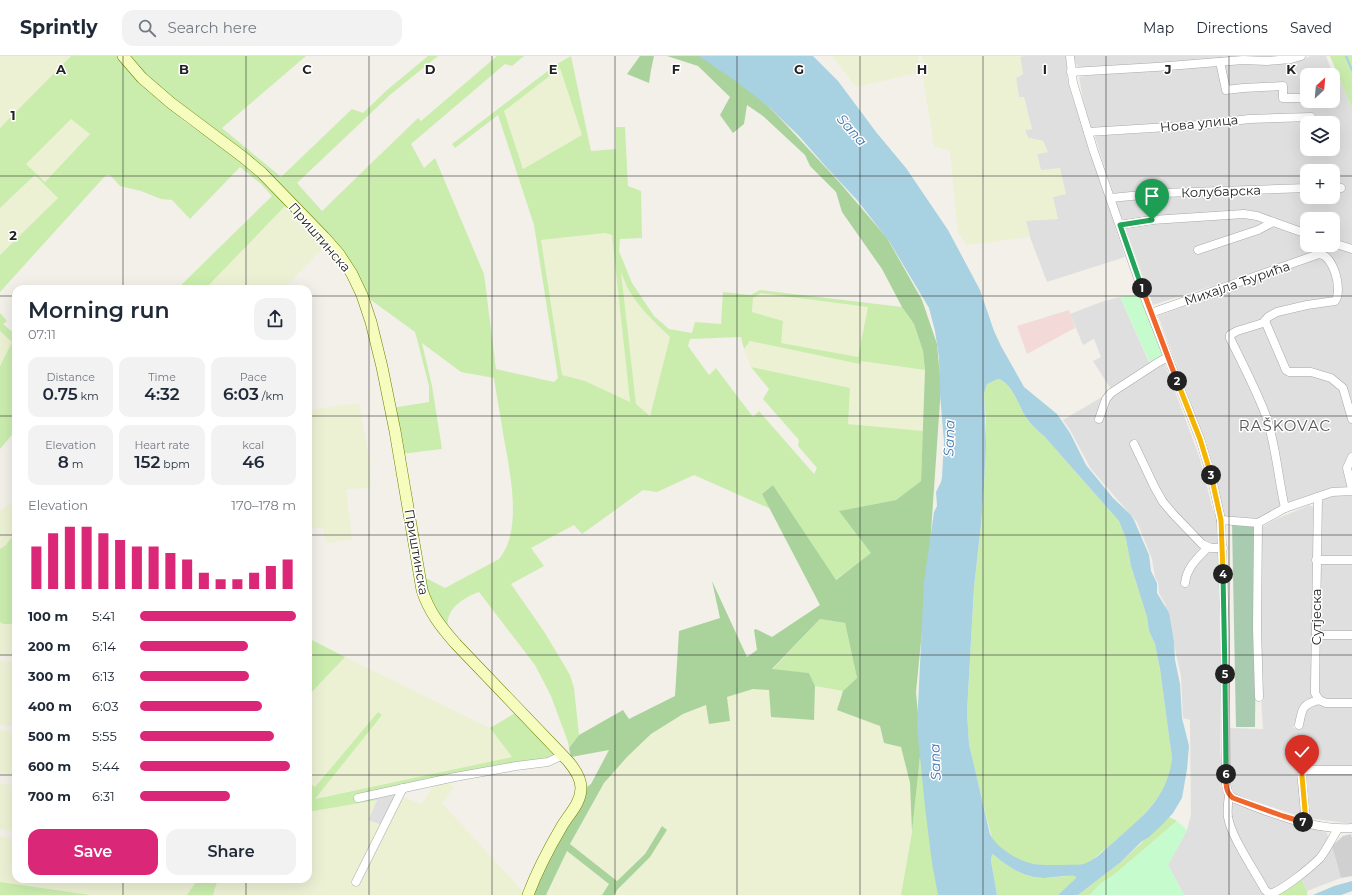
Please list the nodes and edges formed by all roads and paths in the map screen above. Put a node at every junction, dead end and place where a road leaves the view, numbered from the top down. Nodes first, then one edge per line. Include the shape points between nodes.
1 (123, 56) edge
2 (1070, 56) edge
3 (1301, 56) edge
4 (1220, 62) junction
5 (1071, 72) junction
6 (1300, 98) edge
7 (1300, 117) edge
8 (1088, 132) junction
9 (1300, 188) edge
10 (1111, 198) junction
11 (1273, 222) junction
12 (1120, 225) junction
13 (1300, 232) edge
14 (1340, 245) edge
15 (1352, 249) edge
16 (1198, 250) dead end
17 (1151, 313) junction
18 (1265, 321) junction
19 (1168, 357) junction
20 (1099, 419) dead end
21 (1352, 419) edge
22 (1134, 444) dead end
23 (1352, 457) edge
24 (1352, 490) edge
25 (1318, 497) junction
26 (1285, 508) junction
27 (1221, 520) junction
28 (1258, 523) junction
29 (1208, 548) junction
30 (1223, 548) junction
31 (1316, 560) junction
32 (1352, 560) edge
33 (1185, 583) dead end
34 (1316, 635) junction
35 (1352, 635) edge
36 (1259, 697) dead end
37 (1320, 700) junction
38 (1352, 703) edge
39 (1299, 725) dead end
40 (563, 754) junction
41 (1352, 770) edge
42 (403, 788) junction
43 (1229, 795) junction
44 (358, 798) dead end
45 (1306, 822) junction
46 (1352, 828) edge
47 (1338, 829) junction
48 (356, 882) dead end
49 (528, 895) edge

1 - 40 street, Приштинска via 142,78 262,173 339,254 352,274 371,322 382,367 426,603 456,644
2 - 5 street
3 - 4 street via 1267,61
4 - 5 street
4 - 6 street via 1226,90 1283,86 1283,98
5 - 8 street
7 - 8 street, Нова улица
8 - 10 street
9 - 10 street, Колубарска via 1162,193
10 - 12 street
11 - 12 street via 1244,214 1152,220
11 - 13 street
11 - 16 street via 1258,230
12 - 17 street
14 - 15 street
17 - 18 street, Михајла Ђурића via 1319,254 1326,256 1335,274 1338,293 1335,301 1277,312
17 - 19 street
18 - 21 street via 1282,365 1289,372 1311,372 1331,378 1341,385
18 - 26 street via 1232,333 1230,338 1266,416
19 - 20 street via 1111,393 1106,399
19 - 27 street via 1200,439
22 - 29 street via 1163,502 1186,529
23 - 24 street via 1347,468
24 - 25 street via 1332,492
25 - 26 street
25 - 31 street, Сутјеска
26 - 28 street
27 - 28 street
27 - 30 street
28 - 36 street
29 - 30 street
29 - 33 street via 1188,570
30 - 43 street via 1226,783
31 - 32 street
31 - 34 street, Сутјеска
34 - 35 street
34 - 37 street, Сутјеска via 1316,693
37 - 38 street via 1326,703
37 - 39 street via 1305,706
40 - 42 street via 548,762 485,771
40 - 49 street, Приштинска via 578,776 581,783 580,793
41 - 45 street via 1303,772
42 - 44 street
42 - 48 street
43 - 45 street via 1276,814
43 - 47 street via 1228,818 1234,835 1265,890 1270,894 1289,883 1320,857
45 - 47 street
46 - 47 street

